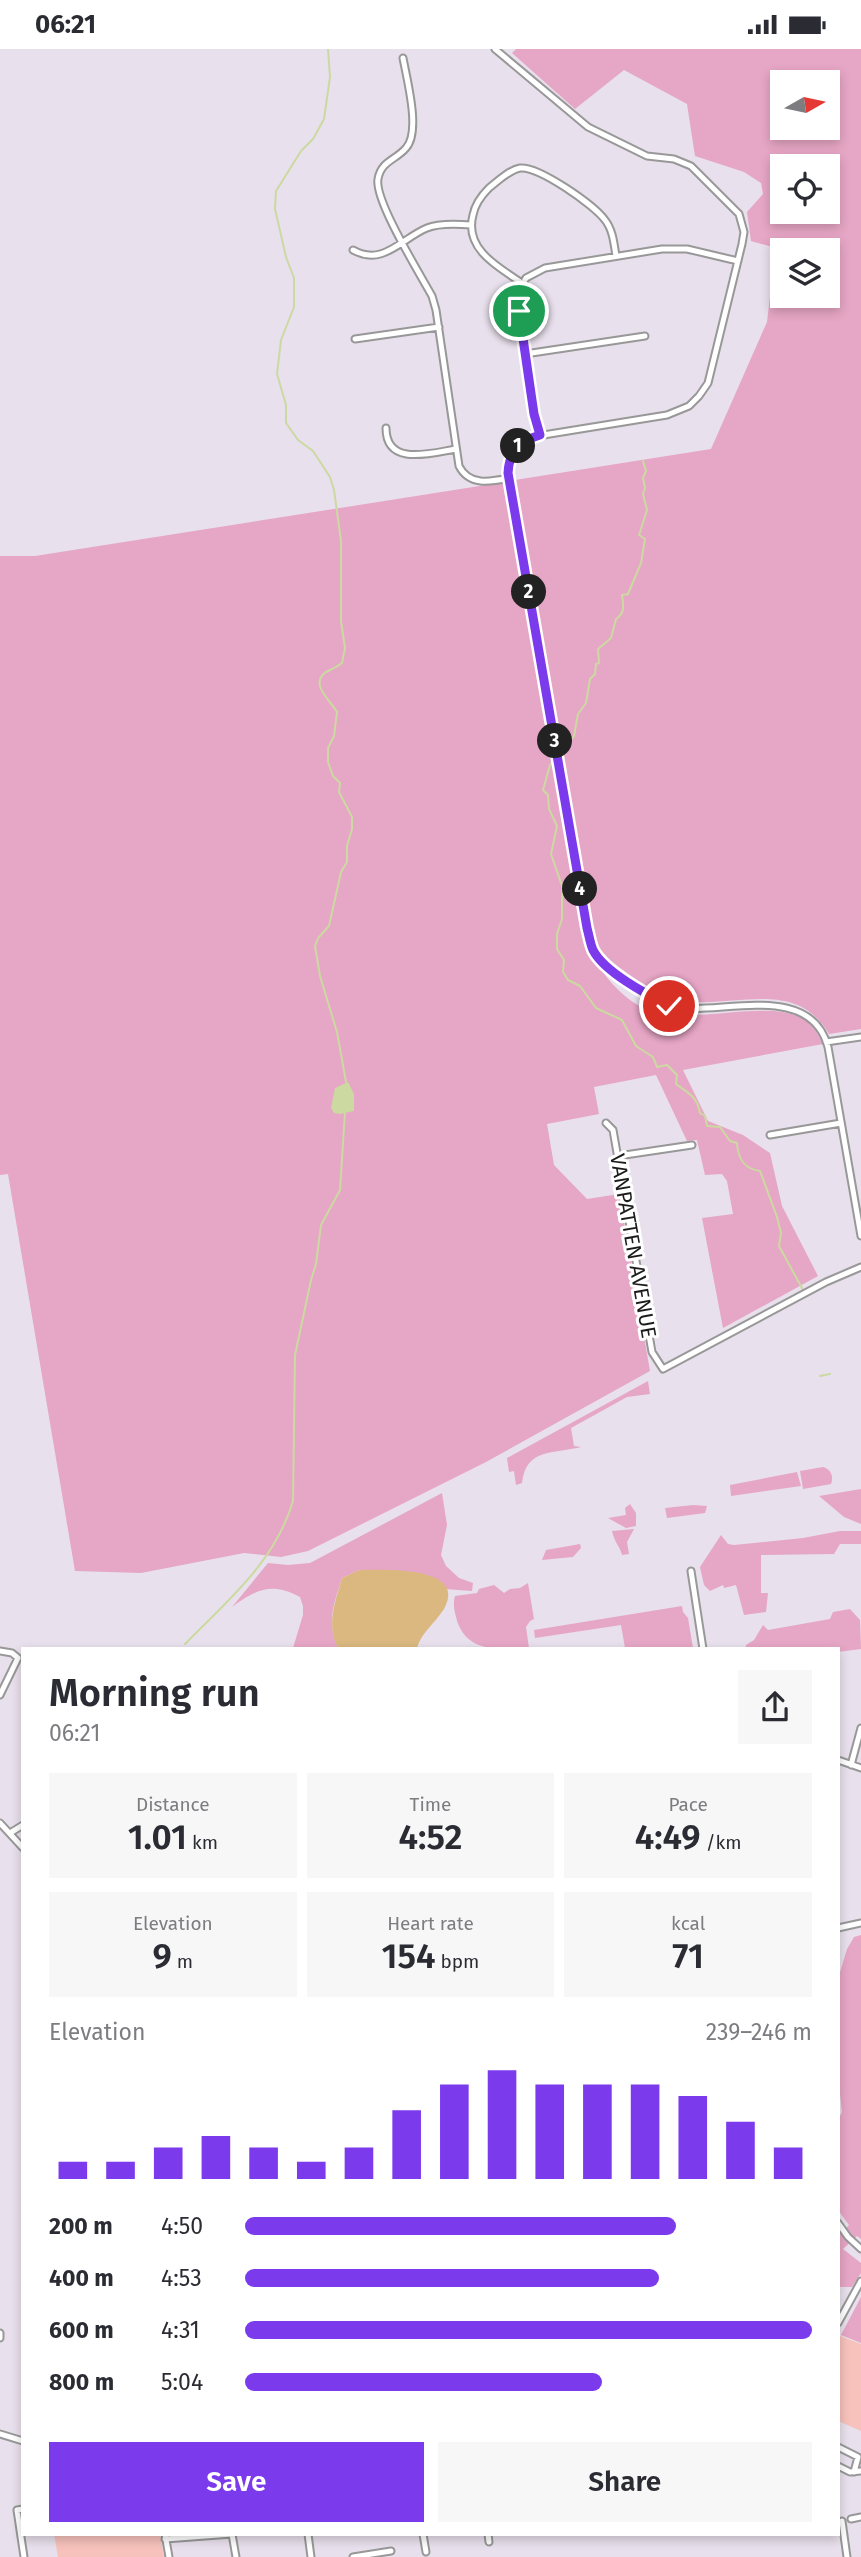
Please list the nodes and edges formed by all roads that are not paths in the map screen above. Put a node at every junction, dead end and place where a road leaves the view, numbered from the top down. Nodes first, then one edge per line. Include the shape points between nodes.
1 (495, 49) edge
2 (403, 58) dead end
3 (471, 225) junction
4 (403, 243) junction
5 (353, 250) dead end
6 (616, 256) junction
7 (738, 261) junction
8 (522, 283) junction
9 (439, 327) junction
10 (645, 336) dead end
11 (355, 338) dead end
12 (525, 354) junction
13 (386, 428) dead end
14 (540, 435) junction
15 (456, 449) junction
16 (509, 478) junction
17 (861, 1037) edge
18 (826, 1042) junction
19 (606, 1123) dead end
20 (841, 1123) junction
21 (771, 1135) dead end
22 (692, 1145) dead end
23 (618, 1156) junction
24 (861, 1236) edge
25 (861, 1267) edge
26 (691, 1571) dead end
27 (704, 1647) edge
28 (0, 1651) edge
29 (0, 1695) edge
30 (861, 1728) edge
31 (840, 1761) edge
32 (850, 1765) junction
33 (861, 1768) edge
34 (0, 1822) edge
35 (21, 1826) edge
36 (10, 1833) junction
37 (21, 1846) edge
38 (861, 1923) edge
39 (840, 1928) edge
40 (840, 2226) edge
41 (840, 2234) edge
42 (848, 2237) junction
43 (861, 2249) edge
44 (861, 2281) edge
45 (840, 2319) edge
46 (0, 2434) edge
47 (21, 2440) edge
48 (840, 2448) edge
49 (840, 2467) edge
50 (858, 2472) edge
51 (861, 2517) edge
52 (851, 2519) dead end
53 (842, 2521) dead end
54 (22, 2536) edge
55 (165, 2536) edge
56 (232, 2536) edge
57 (308, 2536) edge
58 (423, 2536) edge
59 (488, 2536) edge
60 (489, 2542) dead end
61 (391, 2551) dead end
62 (426, 2552) dead end
63 (24, 2557) edge
64 (169, 2557) edge
65 (236, 2557) edge
66 (311, 2557) edge
67 (353, 2557) edge
68 (847, 2557) edge

1 - 7 street via 588,127 648,156 685,163 700,173 742,220
2 - 4 street via 412,140 385,164 377,187
3 - 4 street via 431,226
3 - 6 street via 477,202 489,188 518,169 532,169 605,219
3 - 8 street via 478,249
4 - 5 street via 374,255
4 - 9 street via 432,296
6 - 7 street via 673,248
6 - 8 street via 545,268
7 - 14 street via 708,383 689,406 659,417
8 - 12 street via 519,311
9 - 11 street
9 - 15 street
10 - 12 street
12 - 14 street
13 - 15 street via 389,443 401,454
14 - 16 street via 515,449
15 - 16 street via 463,475 471,480
16 - 18 street via 593,950 620,976 669,1006 754,1005 792,1010 810,1018
17 - 18 street
18 - 20 street
19 - 23 street, VANPATTEN AVENUE via 613,1130
20 - 21 street
20 - 24 street
22 - 23 street
23 - 25 street, VANPATTEN AVENUE via 648,1335 663,1369
26 - 27 street
28 - 29 street via 18,1658
30 - 32 street
31 - 32 street
32 - 33 street
34 - 36 street
35 - 36 street
36 - 37 street
38 - 39 street
40 - 42 street
41 - 42 street
42 - 43 street
44 - 45 street
46 - 47 street
48 - 50 street via 859,2457
49 - 50 street
51 - 52 street
53 - 68 street
54 - 63 street
55 - 64 street
56 - 65 street
57 - 66 street
58 - 62 street
59 - 60 street
61 - 67 street

